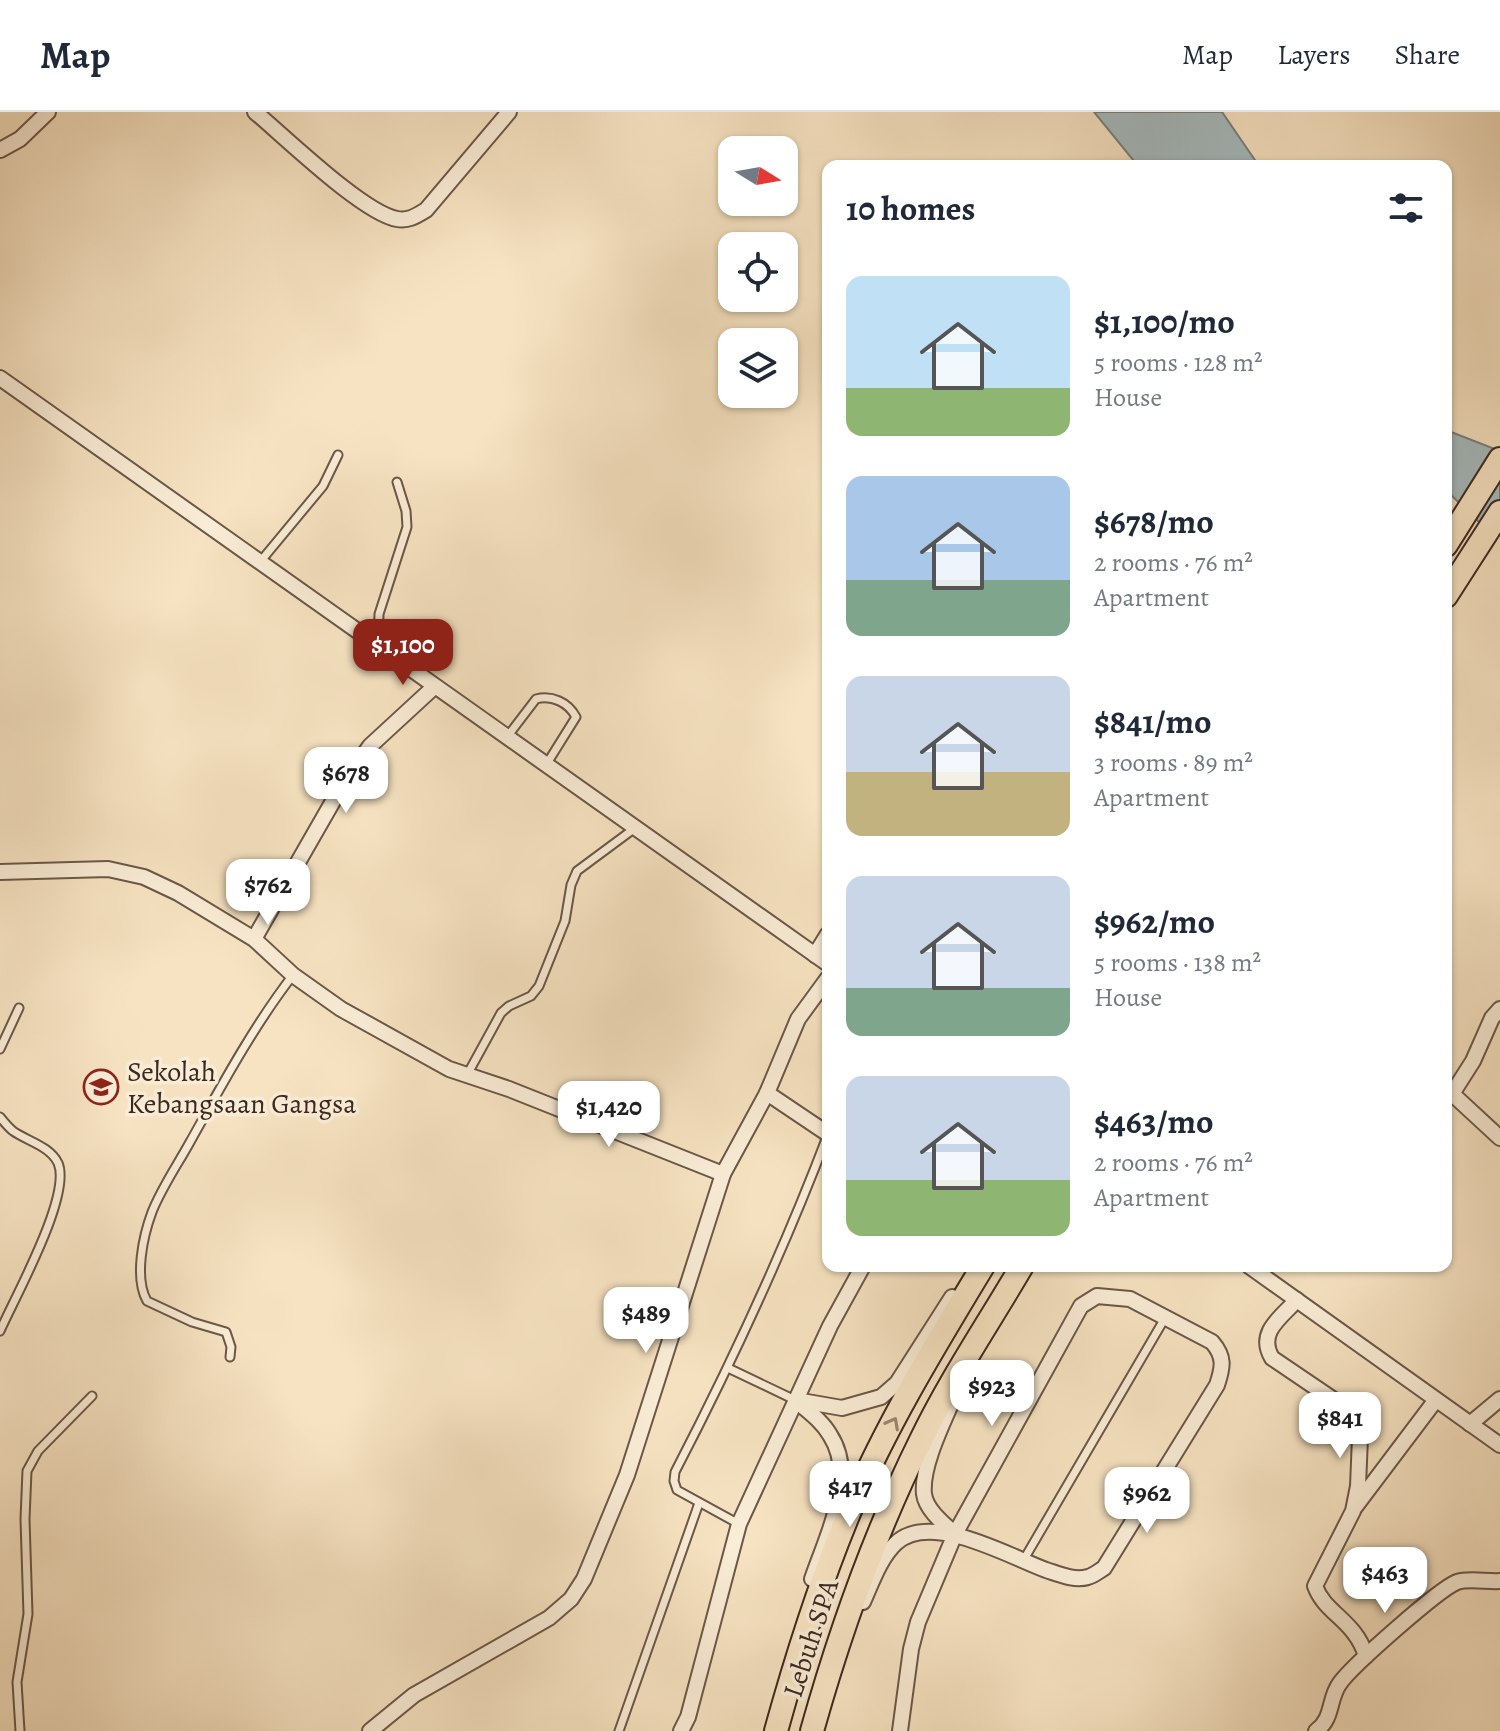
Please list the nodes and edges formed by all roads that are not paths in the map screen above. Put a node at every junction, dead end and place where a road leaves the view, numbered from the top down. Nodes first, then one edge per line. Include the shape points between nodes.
1 (48, 112) edge
2 (255, 112) edge
3 (509, 112) edge
4 (271, 117) edge
5 (0, 150) edge
6 (0, 378) edge
7 (338, 455) dead end
8 (1500, 459) edge
9 (397, 482) dead end
10 (1500, 512) edge
11 (1452, 535) edge
12 (260, 562) junction
13 (1452, 587) edge
14 (378, 646) junction
15 (434, 687) junction
16 (507, 737) junction
17 (546, 765) junction
18 (635, 828) junction
19 (0, 872) edge
20 (254, 939) junction
21 (822, 944) edge
22 (815, 955) junction
23 (822, 960) edge
24 (293, 975) junction
25 (822, 986) edge
26 (19, 1008) dead end
27 (1500, 1009) edge
28 (0, 1049) edge
29 (467, 1075) junction
30 (1452, 1089) edge
31 (767, 1093) junction
32 (1452, 1094) edge
33 (0, 1117) edge
34 (822, 1130) edge
35 (1500, 1138) edge
36 (822, 1149) edge
37 (723, 1174) junction
38 (860, 1272) edge
39 (976, 1272) edge
40 (979, 1272) edge
41 (1018, 1272) edge
42 (1257, 1272) edge
43 (1297, 1300) junction
44 (1165, 1317) junction
45 (0, 1331) edge
46 (975, 1346) junction
47 (230, 1357) dead end
48 (728, 1368) junction
49 (92, 1396) dead end
50 (1500, 1399) edge
51 (795, 1400) junction
52 (1435, 1401) junction
53 (1470, 1424) junction
54 (1500, 1445) edge
55 (699, 1503) junction
56 (1353, 1511) junction
57 (739, 1524) junction
58 (955, 1534) junction
59 (1023, 1561) junction
60 (1500, 1581) edge
61 (1366, 1656) junction
62 (789, 1684) junction
63 (823, 1693) junction
64 (20, 1731) edge
65 (370, 1731) edge
66 (619, 1731) edge
67 (681, 1731) edge
68 (776, 1731) edge
69 (812, 1731) edge
70 (900, 1731) edge
71 (1316, 1731) edge

1 - 5 street
2 - 4 street
3 - 4 street via 426,210 401,220 364,204
6 - 12 street
7 - 12 lane via 323,486
8 - 11 highway
9 - 14 lane via 407,527 379,614
10 - 13 highway
12 - 14 street
14 - 15 street
15 - 16 street
15 - 20 street via 370,746 344,782
16 - 17 street
16 - 17 lane via 536,699 548,696 571,708 576,717
17 - 18 street
18 - 22 street
18 - 29 lane via 577,871 565,921 539,986 501,1013
19 - 20 street via 108,869 144,877
20 - 24 street
21 - 22 street
22 - 23 street
24 - 29 street via 341,1009
24 - 47 lane via 216,1095 152,1211 146,1234 142,1274 147,1301 226,1332
25 - 31 street via 798,1019
26 - 28 lane
27 - 30 street via 1464,1079
29 - 37 street
31 - 34 street
31 - 37 street
32 - 35 street
33 - 45 lane via 11,1130 50,1152 61,1177 54,1212
36 - 48 lane
37 - 65 street via 627,1475 571,1599 549,1618 414,1695
38 - 51 street
39 - 51 street via 959,1287 897,1383 881,1397 842,1408
62 -> 40 highway, Lebuh SPA via 853,1506 921,1368
41 - 46 highway, Lebuh SPA
42 - 43 street
43 - 52 street
43 - 56 street via 1272,1327 1266,1347 1272,1358 1355,1419 1360,1437
44 - 58 street via 1113,1295 1097,1296 1081,1306
44 - 59 lane
44 - 59 street via 1222,1353 1217,1385 1104,1568 1088,1577 1068,1578
46 - 58 street via 939,1432 925,1483 931,1509
46 - 63 highway, Lebuh SPA via 921,1439 889,1508
48 - 51 lane
48 - 55 lane via 675,1472 677,1490
49 - 64 lane via 38,1451 27,1471 28,1614 17,1682
50 - 53 street
51 - 57 street
51 - 62 street via 832,1437 840,1486 791,1643
52 - 53 street
52 - 56 street
53 - 54 street
55 - 57 lane
55 - 66 lane
56 - 61 street via 1315,1586 1361,1640
57 - 67 street
58 - 59 street
58 - 63 street via 909,1534 884,1557
58 - 70 street via 918,1622
60 - 61 street via 1458,1581
61 - 71 street via 1340,1683 1330,1714
62 - 68 highway, Lebuh SPA
63 - 69 highway, Lebuh SPA

